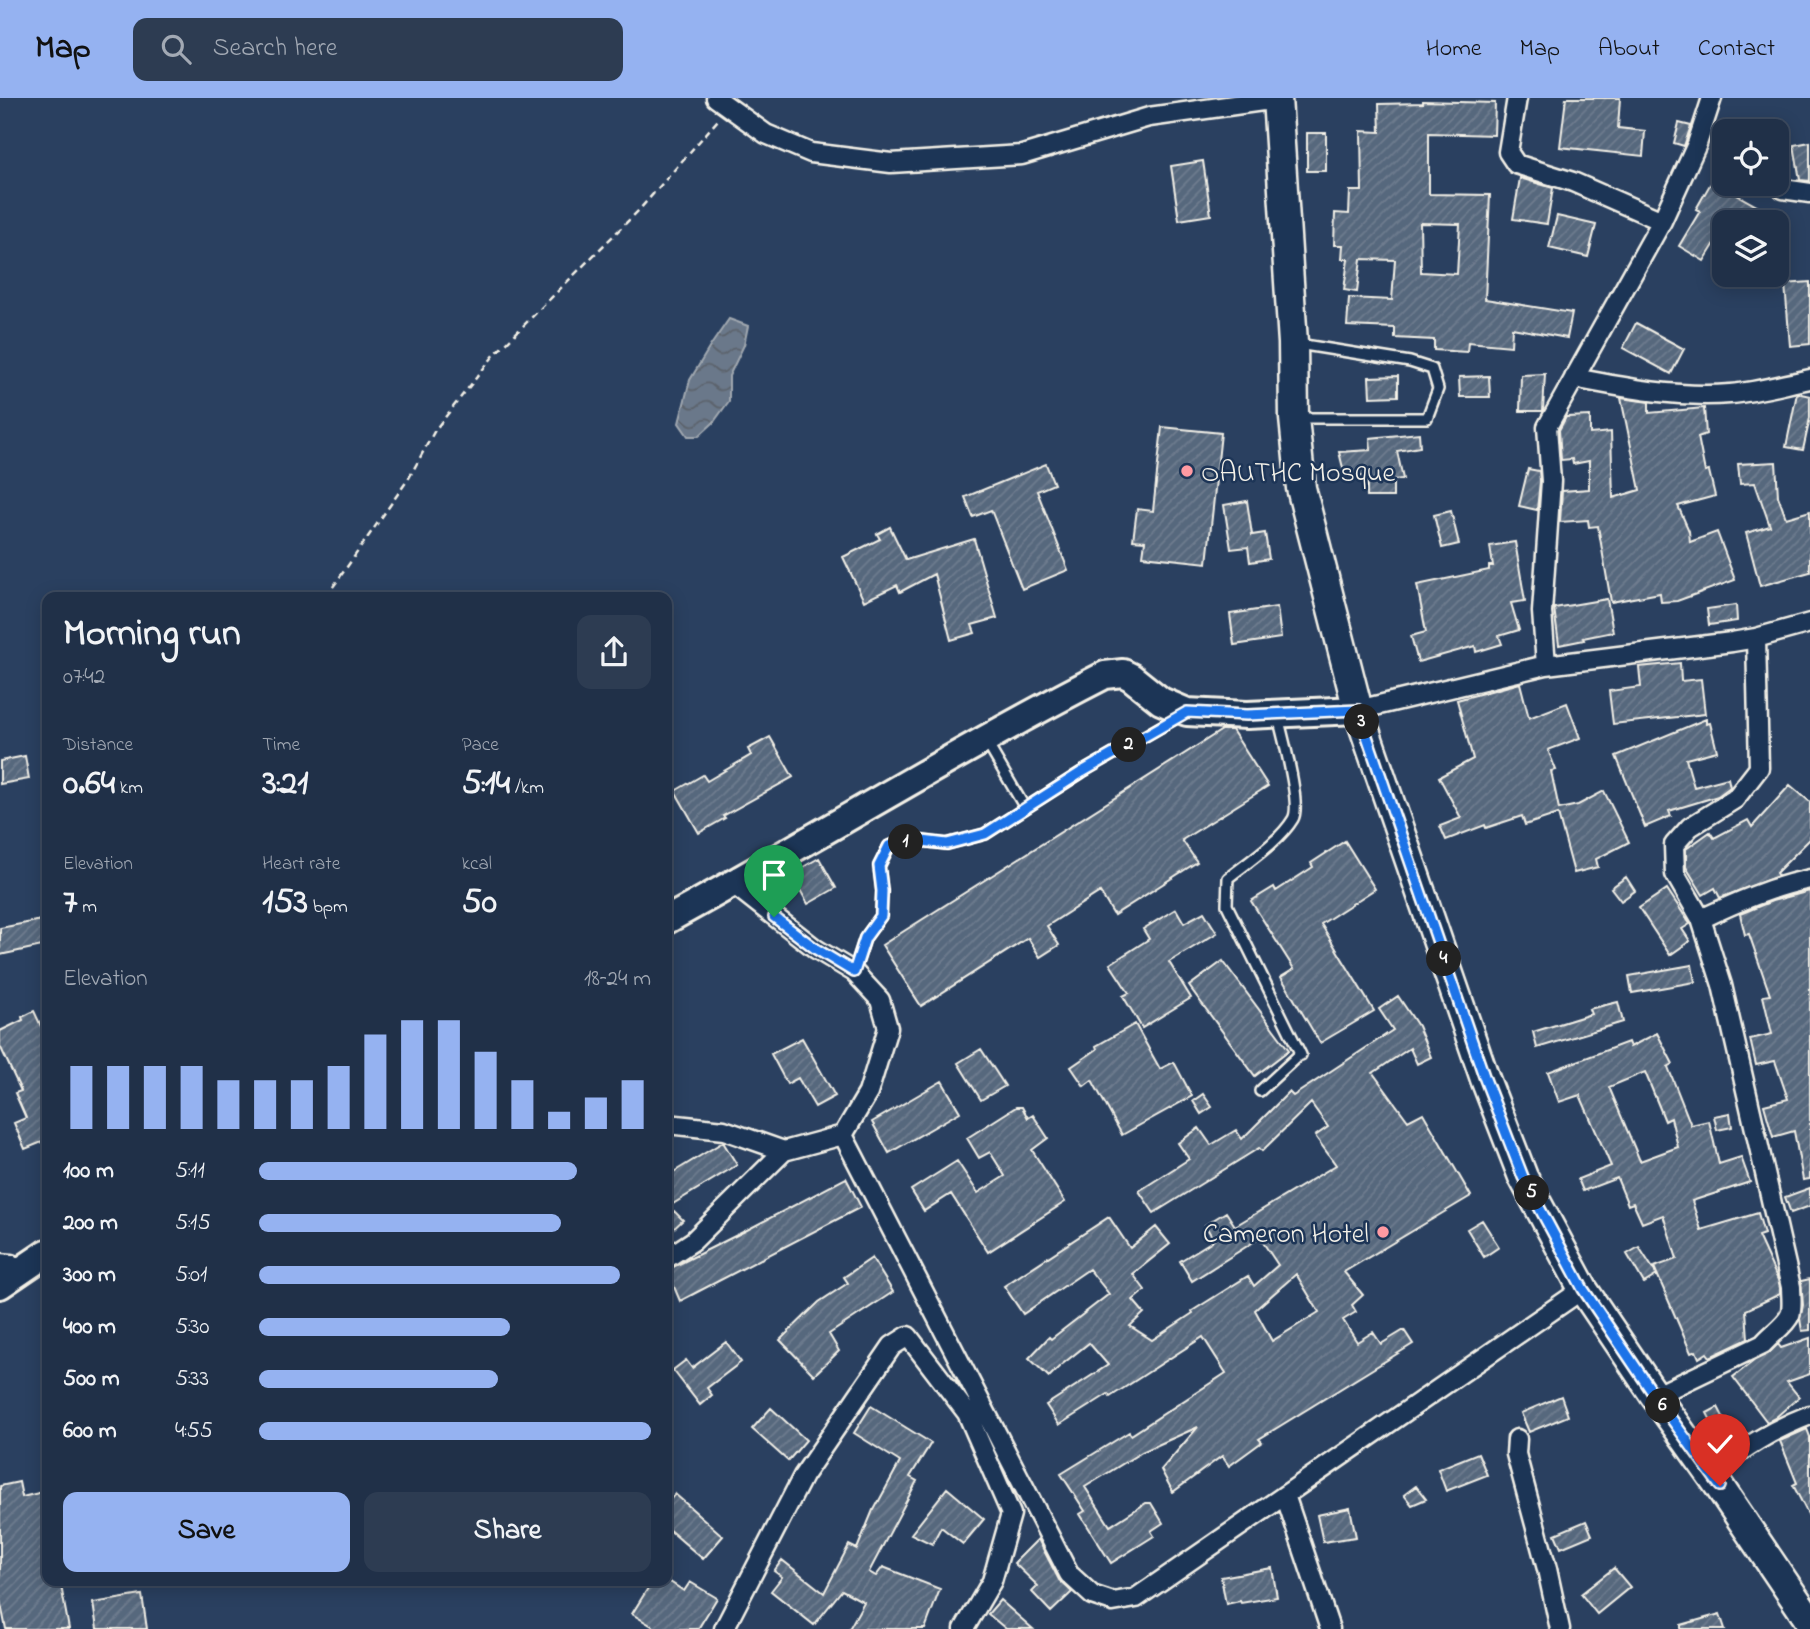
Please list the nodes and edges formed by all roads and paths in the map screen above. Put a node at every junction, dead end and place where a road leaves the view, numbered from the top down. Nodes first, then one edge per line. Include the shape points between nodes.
1 (1277, 98) edge
2 (1517, 98) edge
3 (1712, 98) edge
4 (722, 103) edge
5 (1789, 190) edge
6 (1810, 193) edge
7 (1662, 221) junction
8 (1293, 343) junction
9 (1574, 378) junction
10 (1810, 379) edge
11 (1294, 418) junction
12 (329, 592) edge
13 (1810, 623) edge
14 (1756, 638) junction
15 (1546, 665) junction
16 (1358, 710) junction
17 (1187, 712) junction
18 (1278, 714) junction
19 (984, 740) junction
20 (1025, 808) junction
21 (1810, 878) edge
22 (733, 884) junction
23 (672, 917) edge
24 (1701, 919) junction
25 (854, 972) junction
26 (1260, 1091) dead end
27 (672, 1125) edge
28 (843, 1135) junction
29 (784, 1152) junction
30 (672, 1255) edge
31 (1583, 1289) junction
32 (1655, 1396) junction
33 (1810, 1415) edge
34 (1517, 1439) dead end
35 (1710, 1473) junction
36 (1285, 1495) junction
37 (1810, 1621) edge
38 (724, 1629) edge
39 (964, 1629) edge
40 (1330, 1629) edge
41 (1560, 1629) edge

1 - 4 street via 1149,117 1022,155 891,163 811,153 766,134
1 - 8 main road
2 - 7 street via 1508,152 1516,163
3 - 7 street
4 - 12 path via 639,210 495,354 435,430 409,478
5 - 6 street
7 - 9 street
8 - 11 main road
8 - 11 lane via 1410,362 1432,369 1438,389 1427,418
9 - 10 street via 1666,394 1731,394
9 - 15 street via 1547,426 1551,481 1542,612
11 - 16 main road via 1301,488
13 - 14 street
14 - 15 street
14 - 24 street via 1759,768 1735,799 1690,827 1674,845 1675,874
15 - 16 street
16 - 18 street
16 - 31 main road via 1523,1177
17 - 18 street
17 - 19 street via 1117,673 1083,686
17 - 20 lane
18 - 26 lane via 1296,798 1295,817 1272,844 1228,878 1227,905 1300,1055
19 - 20 lane
19 - 22 street
20 - 25 lane via 985,834 947,844 914,840 889,846 879,866 881,916 865,938
21 - 24 street via 1747,897
22 - 23 street
22 - 25 street via 816,949
24 - 32 street via 1721,985 1785,1260 1791,1313 1763,1344
25 - 28 street via 880,1000 888,1028 868,1093
27 - 29 street via 724,1130
28 - 29 street
28 - 36 street via 1069,1574 1092,1595 1113,1601 1136,1598
29 - 30 street via 693,1241
31 - 32 main road
31 - 36 street
32 - 35 main road
33 - 35 street via 1743,1448
34 - 41 street via 1516,1454
35 - 37 main road
36 - 40 street
38 - 39 street via 803,1476 892,1346 908,1336 967,1413 1011,1514 992,1580

